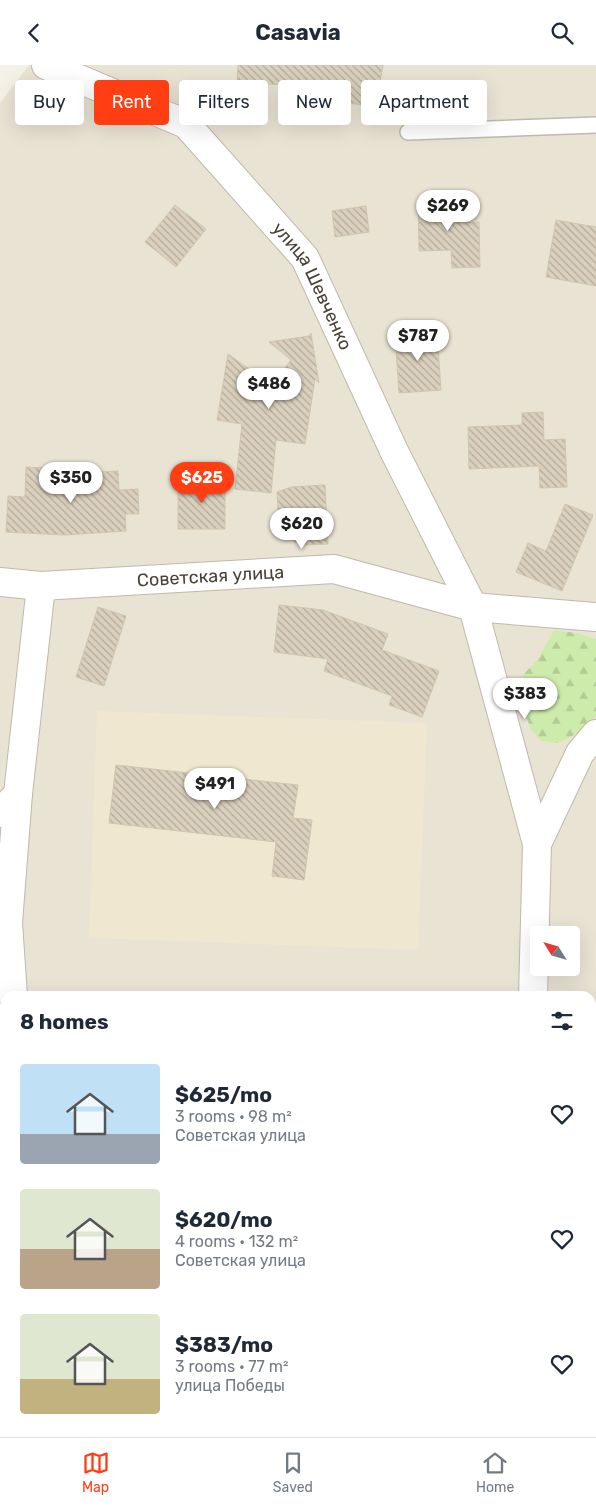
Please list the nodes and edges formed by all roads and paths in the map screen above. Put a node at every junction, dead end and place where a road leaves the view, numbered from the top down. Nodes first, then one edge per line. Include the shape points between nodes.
1 (46, 65) edge
2 (596, 125) edge
3 (408, 132) dead end
4 (0, 582) edge
5 (41, 586) junction
6 (473, 607) junction
7 (596, 617) edge
8 (596, 734) edge
9 (9, 803) edge
10 (537, 844) junction
11 (4, 916) edge
12 (12, 991) edge
13 (533, 991) edge

1 - 6 street, улица Шевченко via 186,124 305,258 394,451
2 - 3 lane
4 - 5 street, Советская улица
5 - 6 street, Советская улица via 334,569
5 - 9 street
6 - 7 street, Советская улица
6 - 10 street, улица Шевченко
8 - 10 street via 580,753
9 - 11 street
10 - 13 street
11 - 12 street

